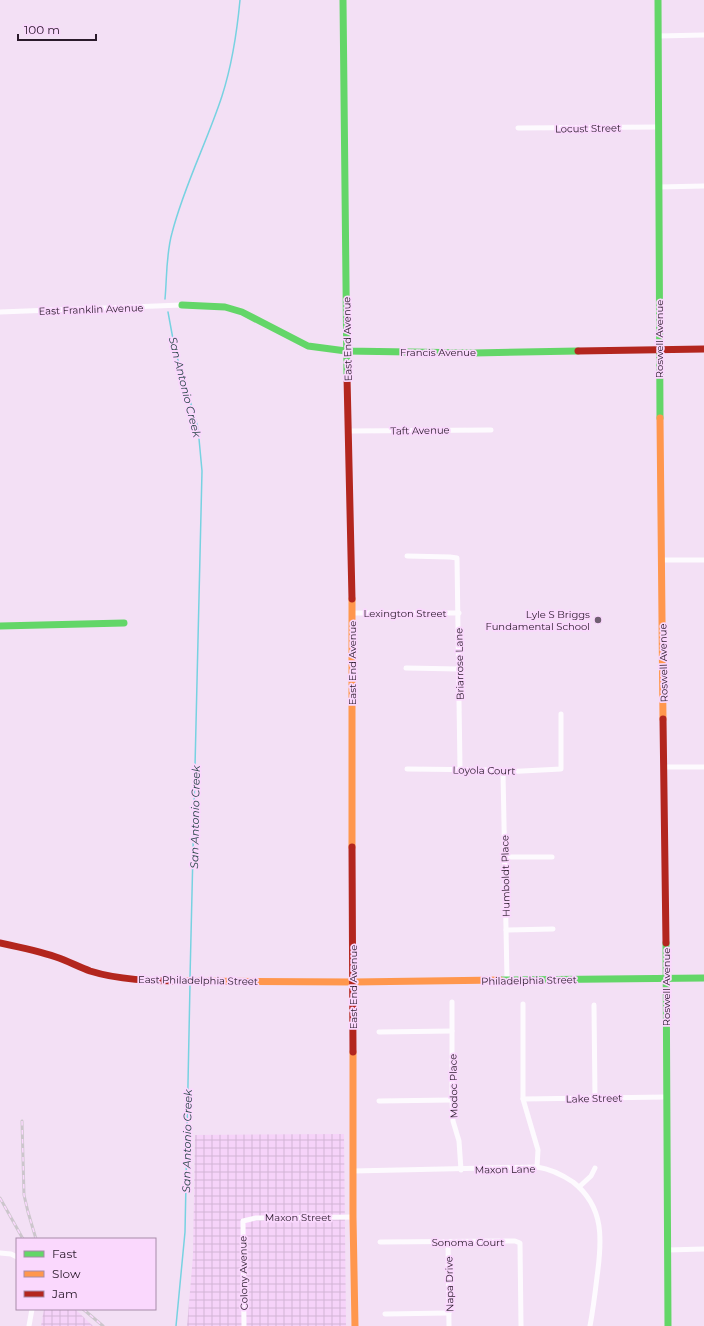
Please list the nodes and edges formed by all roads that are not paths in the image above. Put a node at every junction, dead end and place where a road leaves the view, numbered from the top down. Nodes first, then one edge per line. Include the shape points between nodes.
1 (343, 0) edge
2 (658, 0) edge
3 (704, 35) edge
4 (658, 36) junction
5 (658, 127) junction
6 (518, 128) dead end
7 (704, 186) edge
8 (659, 187) junction
9 (182, 306) joint
10 (0, 312) edge
11 (704, 348) edge
12 (659, 349) junction
13 (346, 351) junction
14 (492, 430) dead end
15 (348, 431) junction
16 (407, 556) dead end
17 (662, 560) junction
18 (704, 560) edge
19 (352, 613) junction
20 (458, 613) junction
21 (124, 623) dead end
22 (0, 626) edge
23 (406, 668) dead end
24 (459, 669) junction
25 (561, 714) dead end
26 (664, 767) junction
27 (704, 767) edge
28 (407, 769) dead end
29 (460, 770) junction
30 (503, 772) junction
31 (552, 856) dead end
32 (505, 857) junction
33 (553, 929) dead end
34 (506, 930) junction
35 (0, 943) edge
36 (666, 978) junction
37 (704, 978) edge
38 (507, 980) junction
39 (354, 982) junction
40 (452, 1002) dead end
41 (523, 1004) dead end
42 (594, 1005) dead end
43 (452, 1031) junction
44 (379, 1032) dead end
45 (666, 1097) junction
46 (595, 1098) junction
47 (523, 1099) junction
48 (452, 1100) junction
49 (379, 1101) dead end
50 (536, 1167) junction
51 (595, 1168) dead end
52 (460, 1170) junction
53 (353, 1171) junction
54 (578, 1187) junction
55 (353, 1217) junction
56 (243, 1220) joint
57 (380, 1242) dead end
58 (448, 1242) junction
59 (704, 1249) edge
60 (667, 1250) junction
61 (0, 1253) edge
62 (16, 1257) edge
63 (32, 1310) edge
64 (449, 1313) junction
65 (385, 1314) dead end
66 (29, 1326) edge
67 (244, 1326) edge
68 (355, 1326) edge
69 (449, 1326) edge
70 (521, 1326) edge
71 (590, 1326) edge
72 (668, 1326) edge

1 - 13 street, East End Avenue
2 - 4 street, Roswell Avenue
3 - 4 street
4 - 5 street, Roswell Avenue
5 - 6 street, Locust Street
5 - 8 street, Roswell Avenue
7 - 8 street
8 - 12 street, Roswell Avenue
9 - 10 street, East Franklin Avenue
9 - 13 street, Francis Avenue via 225,307 242,312 308,346
11 - 12 street, Francis Avenue
12 - 13 street, Francis Avenue via 474,353
12 - 17 street, Roswell Avenue
13 - 15 street, East End Avenue
14 - 15 street, Taft Avenue
15 - 19 street, East End Avenue
16 - 20 street, Briarrose Lane via 457,558
17 - 18 street
17 - 26 street, Roswell Avenue
19 - 20 street, Lexington Street
19 - 39 street, East End Avenue
20 - 24 street, Briarrose Lane
21 - 22 street
23 - 24 street
24 - 29 street, Briarrose Lane
25 - 30 street, Loyola Court via 561,769
26 - 27 street
26 - 36 street, Roswell Avenue
28 - 29 street, Loyola Court
29 - 30 street, Loyola Court
30 - 32 street, Humboldt Place
31 - 32 street
32 - 34 street, Humboldt Place
33 - 34 street
34 - 38 street, Humboldt Place
35 - 39 street, East Philadelphia Street via 57,957 118,977 143,980
36 - 37 street, Philadelphia Street
36 - 38 street, Philadelphia Street
36 - 45 street, Roswell Avenue
38 - 39 street, Philadelphia Street
39 - 53 street, East End Avenue
40 - 43 street, Modoc Place
41 - 47 street
42 - 46 street
43 - 44 street
43 - 48 street, Modoc Place
45 - 46 street, Lake Street
45 - 60 street, Roswell Avenue
46 - 47 street, Lake Street
47 - 50 street via 538,1150
48 - 49 street
48 - 52 street, Modoc Place via 453,1121 460,1141
50 - 52 street, Maxon Lane
50 - 54 street, Maxon Lane via 564,1176
51 - 54 street via 591,1176
52 - 53 street, Maxon Lane
53 - 55 street, East End Avenue
54 - 71 street, Maxon Lane via 590,1200 600,1234 599,1262
55 - 56 street, Maxon Street
55 - 68 street, East End Avenue
56 - 67 street, Colony Avenue
57 - 58 street, Sonoma Court
58 - 64 street, Napa Drive
58 - 70 street, Sonoma Court via 520,1243
59 - 60 street
60 - 72 street, Roswell Avenue
61 - 62 street
63 - 66 street
64 - 65 street
64 - 69 street, Napa Drive

